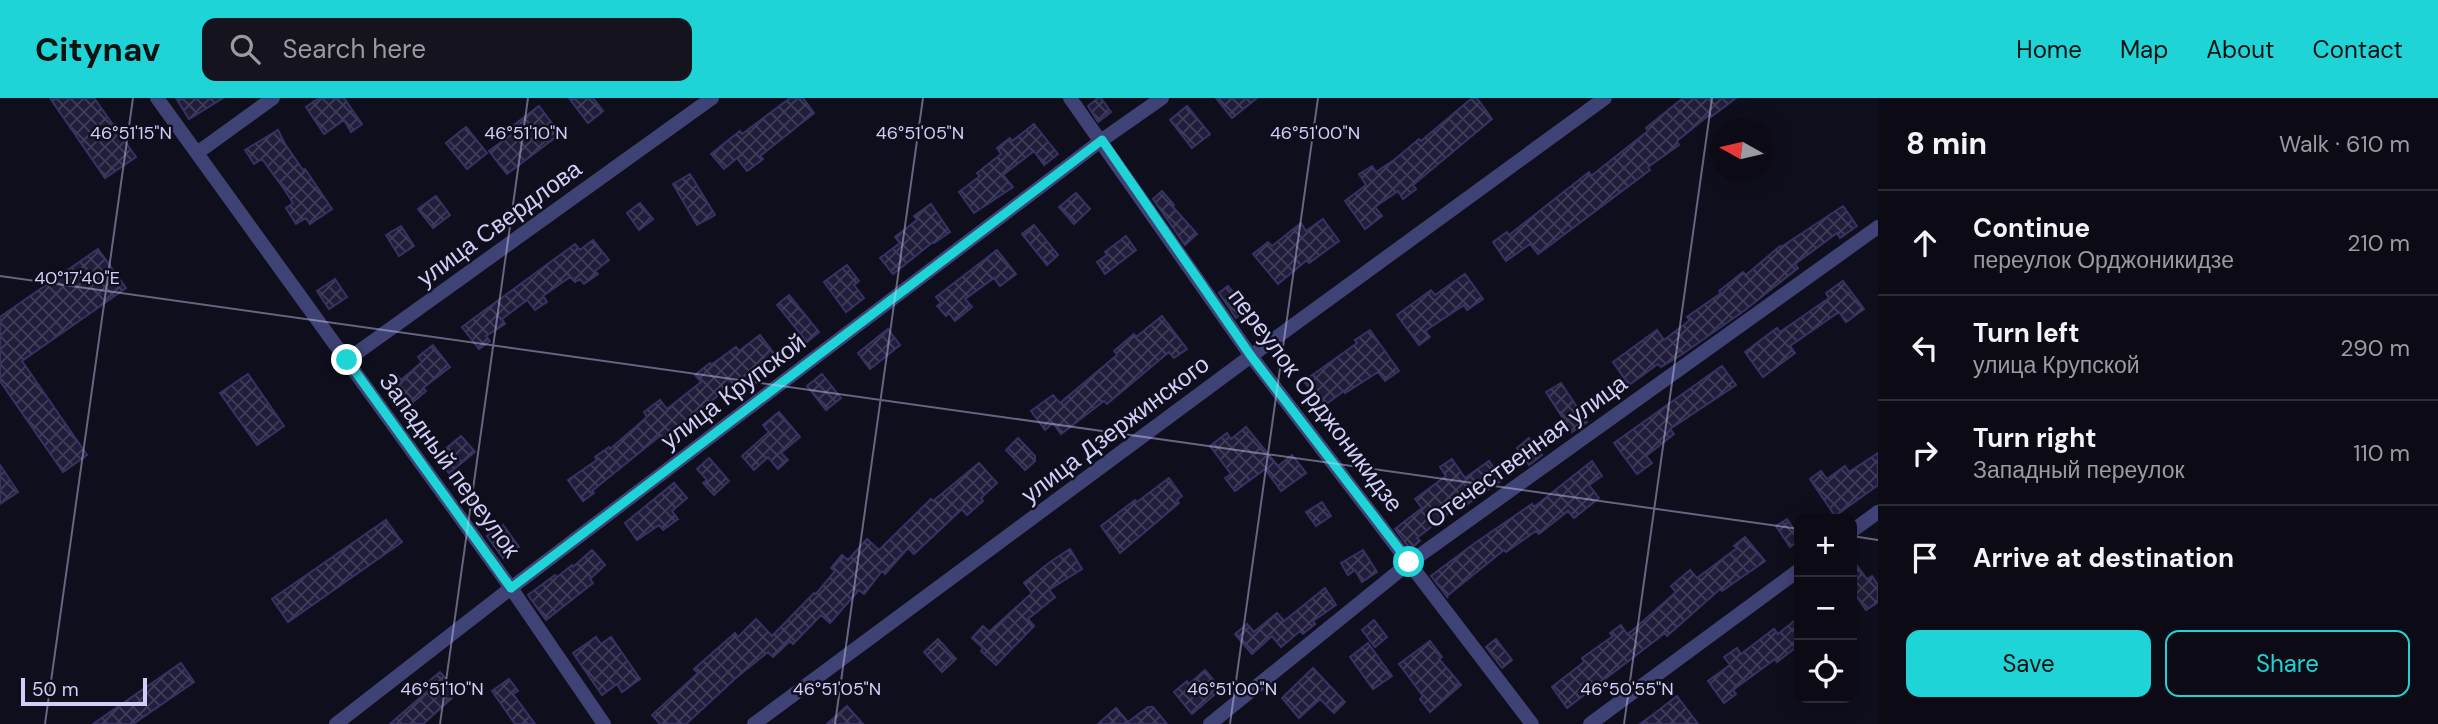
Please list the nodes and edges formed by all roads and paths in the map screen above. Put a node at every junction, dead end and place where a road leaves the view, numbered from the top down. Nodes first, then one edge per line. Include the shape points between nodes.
1 (157, 98) edge
2 (273, 98) edge
3 (712, 98) edge
4 (1070, 98) edge
5 (1162, 98) edge
6 (1605, 98) edge
7 (1102, 140) junction
8 (197, 153) junction
9 (1878, 227) edge
10 (1251, 356) junction
11 (347, 360) junction
12 (1878, 512) edge
13 (1857, 527) edge
14 (1409, 562) junction
15 (1794, 574) edge
16 (511, 588) junction
17 (336, 724) edge
18 (604, 724) edge
19 (754, 724) edge
20 (1210, 724) edge
21 (1532, 724) edge
22 (1590, 724) edge

1 - 8 street, Западный переулок
2 - 8 street
3 - 11 street, улица Свердлова
4 - 7 street, переулок Орджоникидзе
5 - 7 street, улица Крупской
6 - 10 street, улица Дзержинского
7 - 10 street, переулок Орджоникидзе
7 - 16 street, улица Крупской
8 - 11 street, Западный переулок
9 - 14 street, Отечественная улица
10 - 14 street, переулок Орджоникидзе
10 - 19 street, улица Дзержинского
11 - 16 street, Западный переулок
12 - 13 street
14 - 20 street, Отечественная улица
14 - 21 street, переулок Орджоникидзе
15 - 22 street
16 - 17 street, улица Крупской
16 - 18 street, Западный переулок

